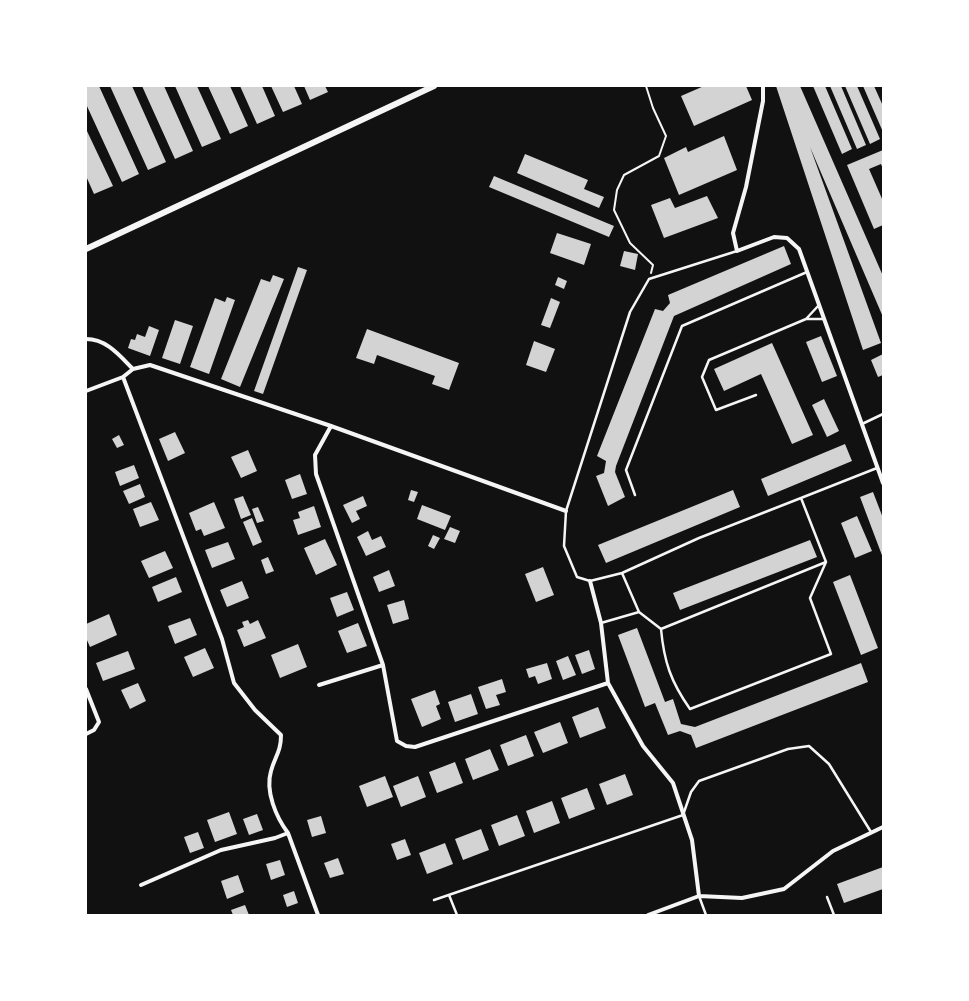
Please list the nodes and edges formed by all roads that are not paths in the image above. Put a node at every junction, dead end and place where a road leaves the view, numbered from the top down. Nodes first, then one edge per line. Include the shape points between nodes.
1 (434, 86) edge
2 (763, 86) edge
3 (86, 249) edge
4 (737, 251) junction
5 (807, 272) junction
6 (819, 305) junction
7 (806, 319) junction
8 (824, 319) junction
9 (86, 339) edge
10 (133, 369) junction
11 (123, 377) junction
12 (86, 391) edge
13 (756, 395) dead end
14 (883, 414) edge
15 (861, 424) junction
16 (330, 426) junction
17 (877, 468) junction
18 (883, 483) edge
19 (635, 495) dead end
20 (801, 498) junction
21 (566, 511) junction
22 (826, 562) junction
23 (622, 573) junction
24 (590, 581) junction
25 (639, 612) junction
26 (601, 623) junction
27 (661, 629) junction
28 (383, 665) junction
29 (608, 683) junction
30 (319, 685) dead end
31 (86, 689) edge
32 (86, 734) edge
33 (683, 815) junction
34 (883, 827) edge
35 (872, 832) junction
36 (288, 833) junction
37 (141, 885) dead end
38 (449, 895) junction
39 (699, 896) junction
40 (827, 896) dead end
41 (434, 900) dead end
42 (318, 915) edge
43 (457, 915) edge
44 (648, 915) edge
45 (706, 915) edge
46 (834, 915) edge

1 - 3 main road
2 - 4 street via 763,101 746,187 733,233
4 - 5 street via 774,237 787,238 799,249
4 - 21 lane via 649,279 630,312
5 - 6 street
5 - 19 lane via 682,326 626,470
6 - 7 lane
6 - 8 street
7 - 8 lane
7 - 13 lane via 709,360 702,377 716,410
8 - 15 street
9 - 10 street via 93,339 109,346
10 - 11 street
10 - 16 street via 150,365
11 - 12 street
11 - 36 street via 222,639 234,683 255,710 281,735 281,749 270,772 270,793 281,824
14 - 15 lane
15 - 17 street
16 - 21 street
16 - 28 street via 316,455 316,474
17 - 18 street
17 - 20 lane
20 - 22 lane
20 - 23 lane via 699,538
21 - 24 lane via 564,546 577,577
22 - 27 lane
22 - 27 lane via 810,598 831,654 690,710 676,689 663,654
23 - 24 lane
23 - 25 lane
24 - 26 street
25 - 26 lane
25 - 27 lane
26 - 29 street
28 - 29 street via 397,741 415,747
28 - 30 street
29 - 33 street via 643,746 673,782
31 - 32 street via 99,722 94,730
33 - 35 lane via 691,792 699,781 788,749 809,746 829,764
33 - 38 lane
33 - 39 street via 692,840
34 - 35 street
35 - 39 street via 832,851 784,889 742,898
36 - 37 street via 221,850
36 - 42 street
38 - 41 lane
38 - 43 lane
39 - 44 street
39 - 45 lane
40 - 46 lane

